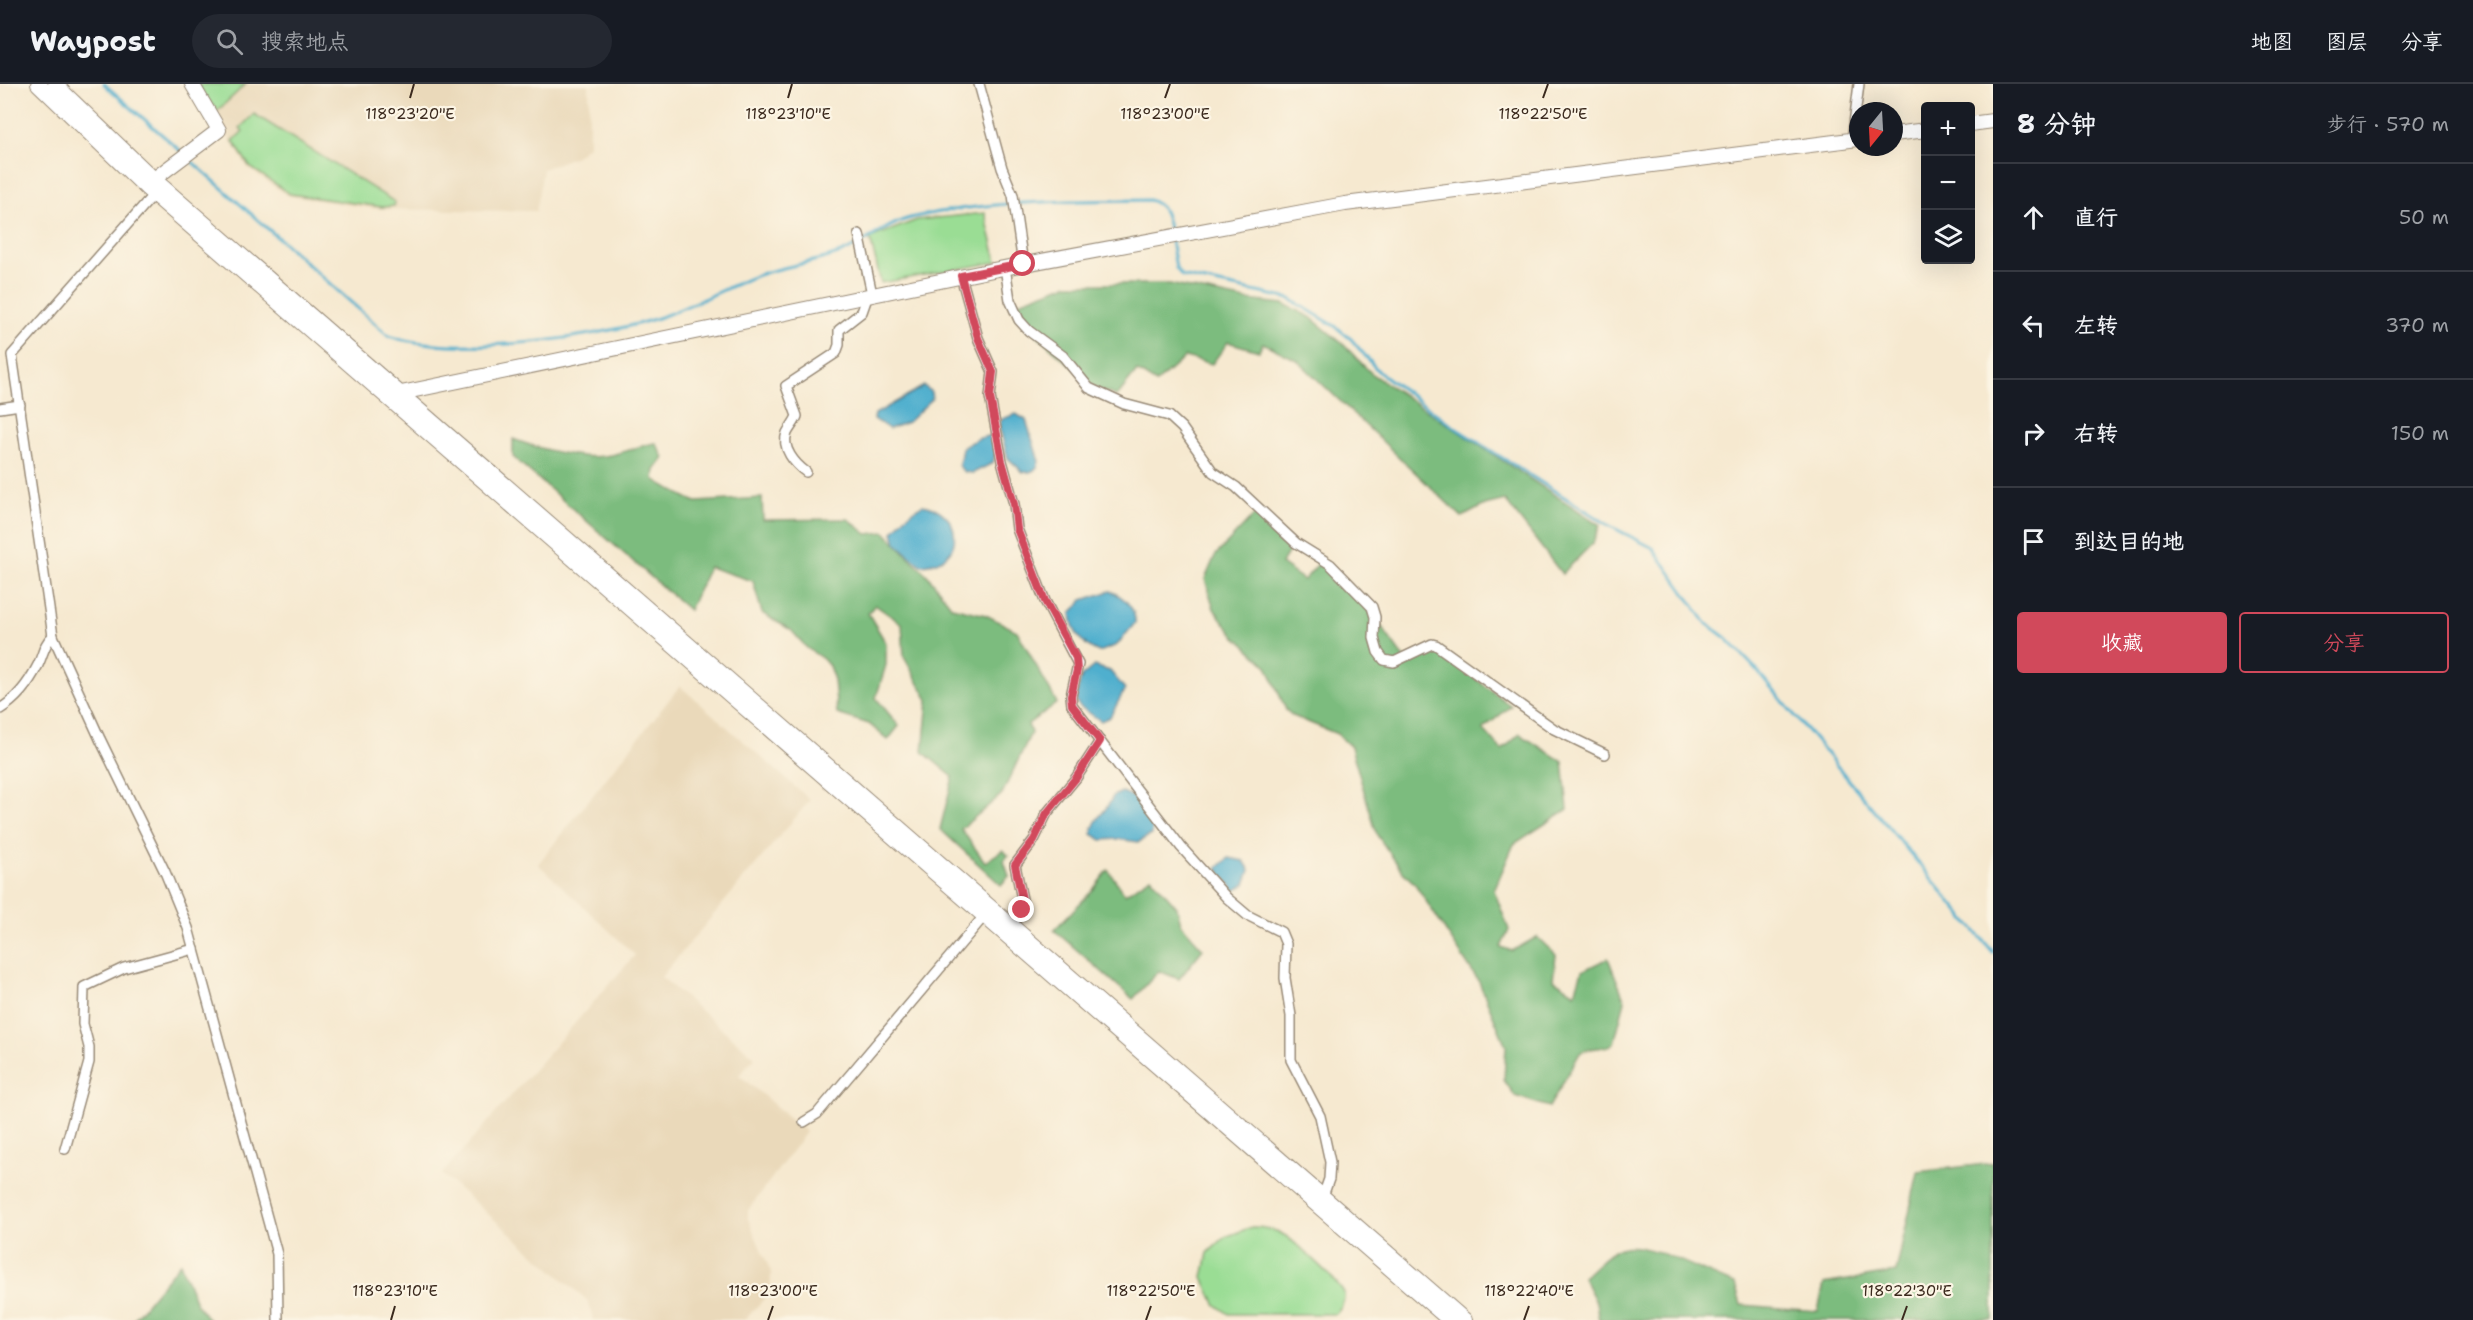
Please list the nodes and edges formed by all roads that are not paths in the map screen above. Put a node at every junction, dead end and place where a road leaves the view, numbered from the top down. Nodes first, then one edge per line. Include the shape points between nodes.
1 (38, 84) edge
2 (55, 84) edge
3 (192, 84) edge
4 (979, 84) edge
5 (1859, 84) edge
6 (1858, 102) edge
7 (1993, 121) edge
8 (1975, 123) edge
9 (1921, 131) edge
10 (1903, 133) edge
11 (1849, 141) edge
12 (154, 179) junction
13 (154, 194) junction
14 (860, 234) dead end
15 (1023, 264) junction
16 (1005, 267) junction
17 (961, 276) junction
18 (870, 295) junction
19 (401, 393) junction
20 (20, 405) junction
21 (0, 408) edge
22 (806, 472) dead end
23 (53, 636) junction
24 (0, 709) edge
25 (1100, 741) junction
26 (1605, 754) dead end
27 (985, 915) junction
28 (1013, 926) junction
29 (194, 949) junction
30 (804, 1122) dead end
31 (65, 1149) dead end
32 (1323, 1196) junction
33 (278, 1320) edge
34 (1449, 1320) edge
35 (1465, 1320) edge

1 - 13 main road
2 - 12 main road
3 - 12 main road via 219,130
4 - 15 street via 1013,195
5 - 6 street
7 - 8 main road
9 - 10 main road
11 - 15 main road via 1345,204
12 - 19 main road
13 - 20 street via 12,355
13 - 27 main road
14 - 18 street
15 - 16 main road
16 - 17 main road
16 - 26 street via 1010,300 1019,320 1063,356 1089,388 1124,404 1168,416 1182,428 1213,472 1236,487 1296,543 1330,564 1372,607 1374,638 1384,660 1394,662 1436,645 1554,729
17 - 18 main road
17 - 25 street via 978,338 993,372 990,397 1017,529 1045,601 1076,658 1072,705
18 - 19 main road
18 - 22 street via 862,312 839,330 836,353 786,386 797,416 787,434 786,446
19 - 28 main road
20 - 21 street
20 - 23 street
23 - 24 street via 25,687
23 - 29 street via 165,872
25 - 28 street via 1047,813 1034,840 1015,865 1023,904
25 - 32 street via 1181,847 1227,898 1247,915 1281,932 1286,944 1291,1060 1320,1116 1330,1162
27 - 30 street via 817,1114
27 - 34 main road
28 - 32 main road
29 - 31 street via 124,968 84,987 83,1024 89,1062
29 - 33 street via 277,1254
32 - 35 main road

